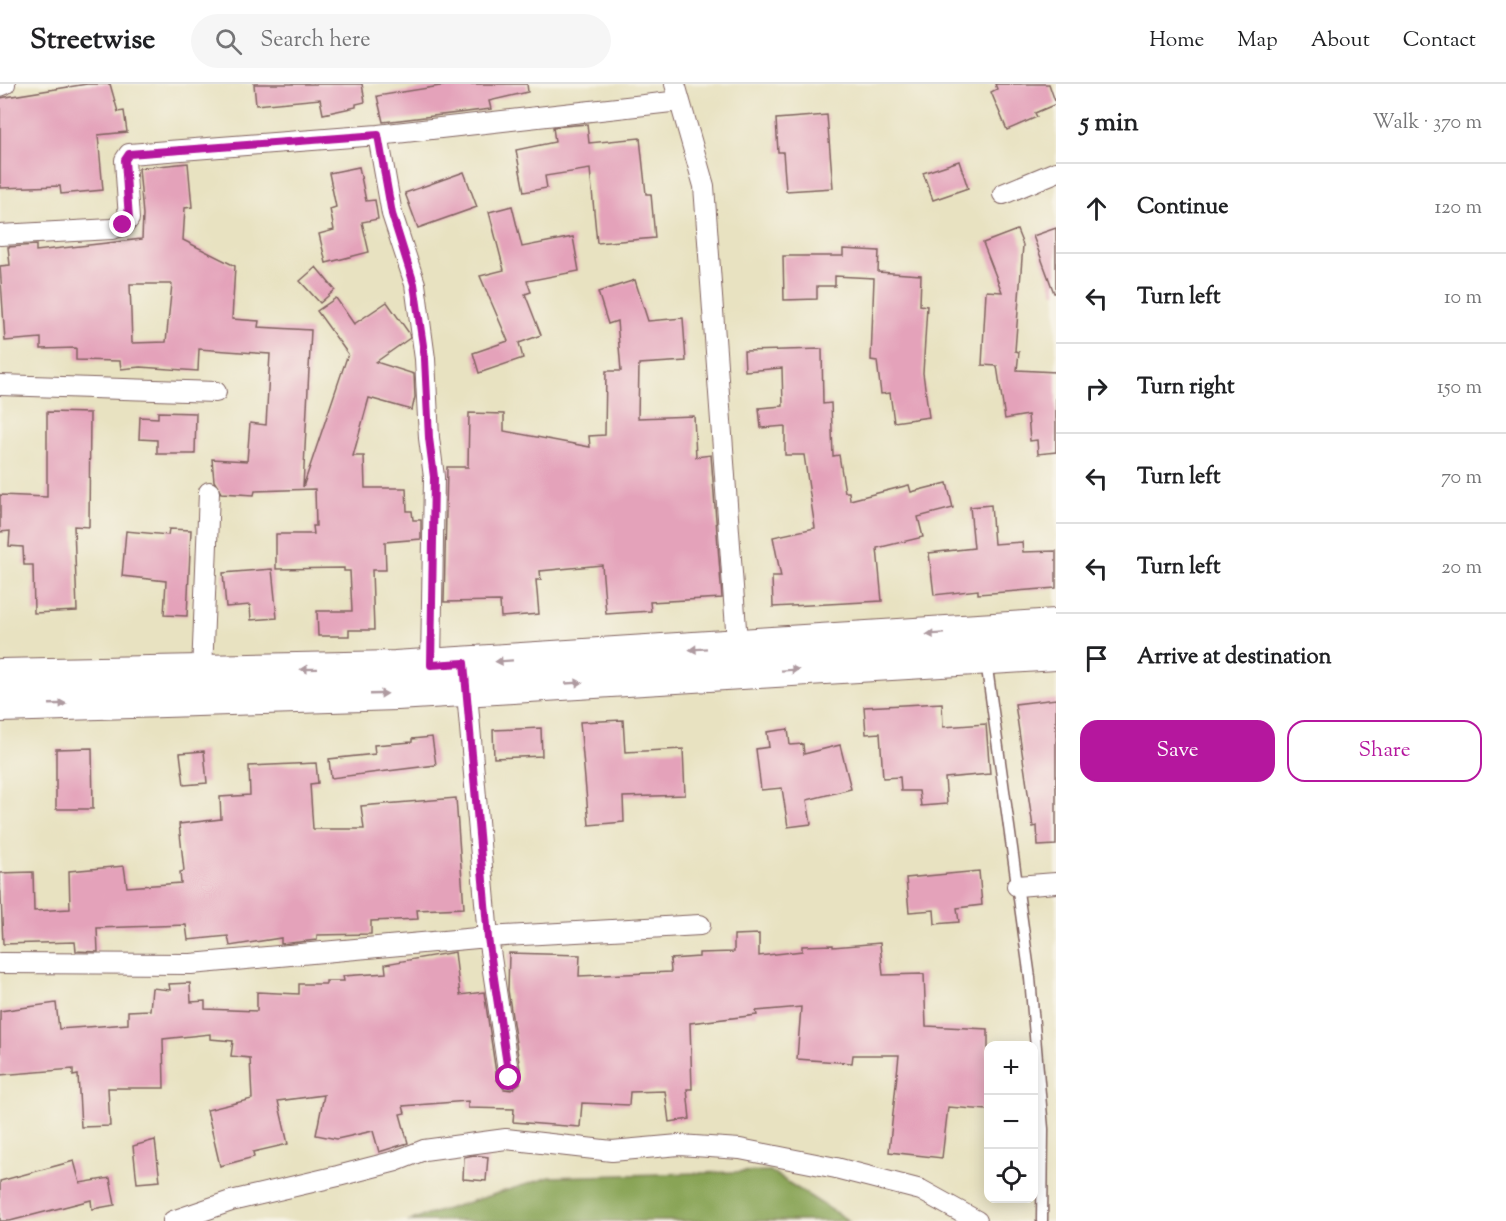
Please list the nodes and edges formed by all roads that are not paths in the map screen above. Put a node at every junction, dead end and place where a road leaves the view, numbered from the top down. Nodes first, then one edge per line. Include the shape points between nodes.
1 (5, 84) edge
2 (0, 86) edge
3 (677, 93) edge
4 (378, 135) junction
5 (1056, 172) edge
6 (1003, 194) dead end
7 (0, 236) edge
8 (0, 385) edge
9 (216, 392) dead end
10 (209, 492) dead end
11 (1056, 625) edge
12 (986, 644) junction
13 (1056, 654) edge
14 (738, 660) junction
15 (431, 665) junction
16 (202, 672) junction
17 (0, 675) edge
18 (465, 676) junction
19 (0, 706) edge
20 (1056, 883) edge
21 (1017, 886) junction
22 (700, 926) dead end
23 (488, 938) junction
24 (0, 963) edge
25 (509, 1078) dead end
26 (173, 1221) edge
27 (977, 1221) edge
28 (1042, 1221) edge

1 - 2 street
3 - 4 street
3 - 14 street via 704,186
4 - 7 street via 129,154 125,160 129,219 123,225 112,229
4 - 15 street via 392,214 414,284 425,359 434,477
5 - 6 street
8 - 9 street
10 - 16 street
11 - 12 main road
12 - 13 main road
12 - 14 main road
12 - 21 lane
14 - 18 main road
15 -> 16 main road
15 - 18 main road
16 - 17 main road
19 -> 18 main road
18 - 23 street
20 - 21 street
21 - 28 lane via 1030,978 1043,1129
22 - 23 street
23 - 24 street via 191,964
23 - 25 street
26 - 27 street via 231,1201 349,1173 424,1150 506,1139 612,1151 679,1145 740,1149 921,1190

